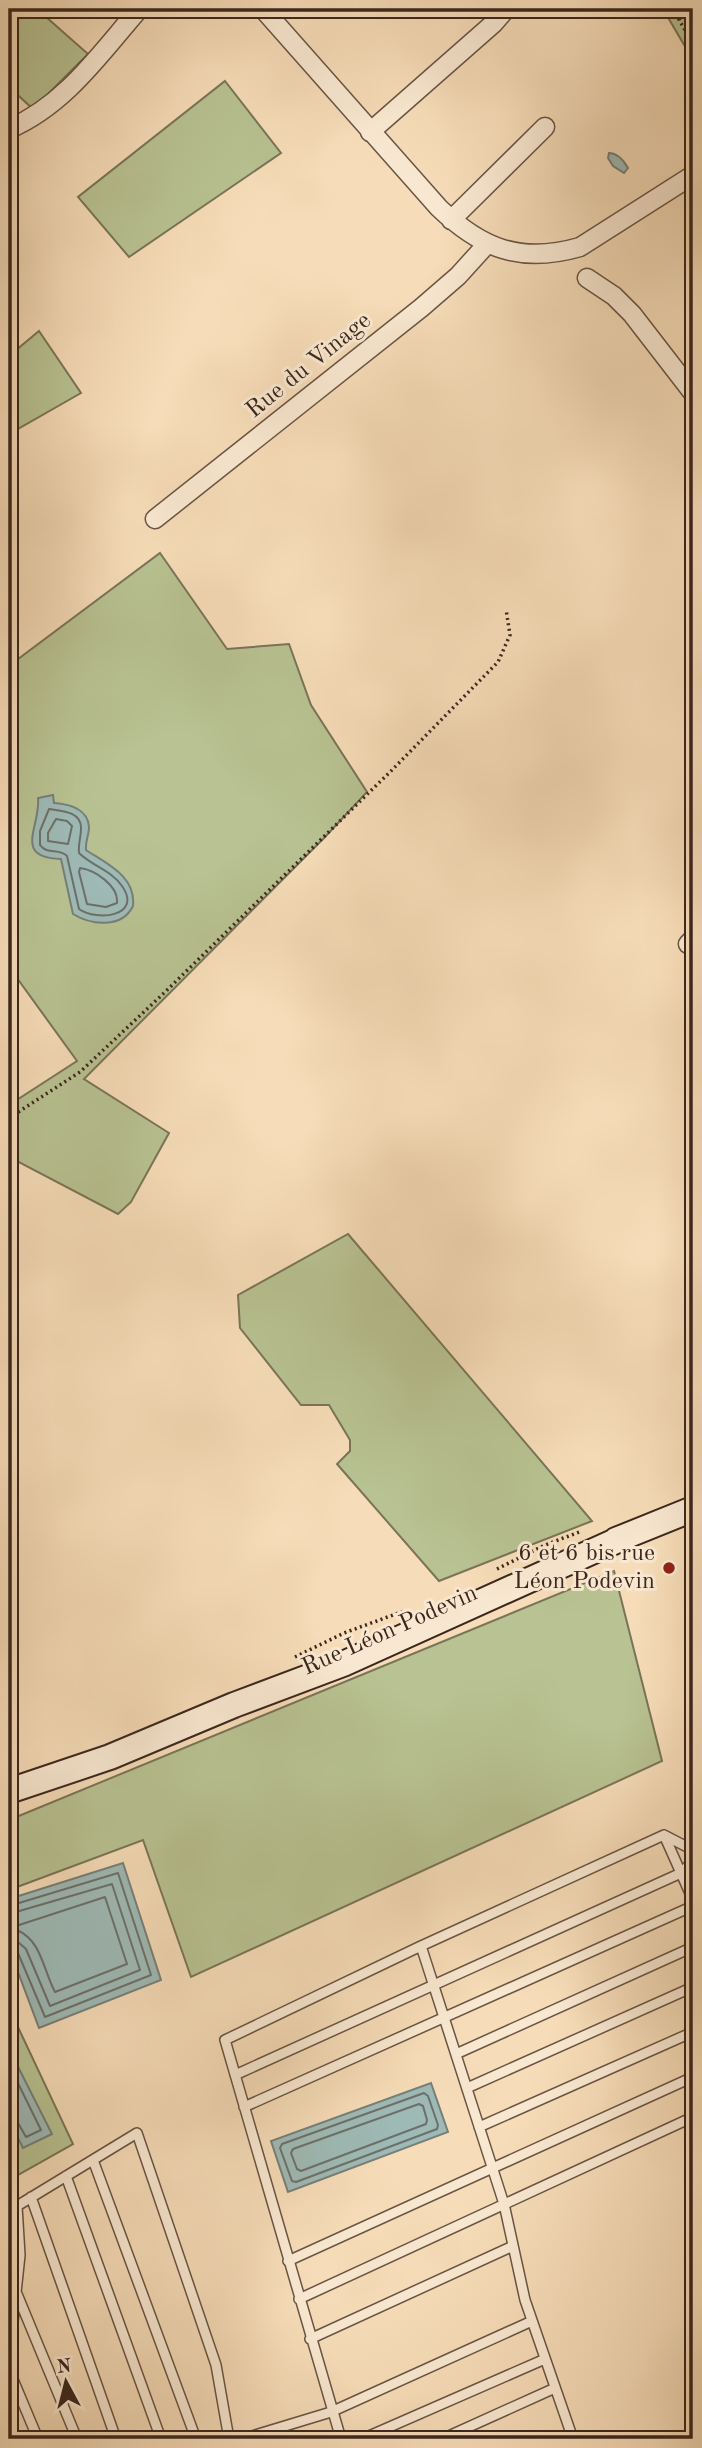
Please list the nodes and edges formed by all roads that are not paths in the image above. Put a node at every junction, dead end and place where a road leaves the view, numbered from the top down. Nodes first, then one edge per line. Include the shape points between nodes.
1 (139, 9) edge
2 (263, 9) edge
3 (506, 9) edge
4 (545, 127) dead end
5 (9, 129) edge
6 (370, 132) junction
7 (693, 175) edge
8 (452, 220) junction
9 (487, 244) junction
10 (587, 278) dead end
11 (693, 393) edge
12 (155, 519) dead end
13 (693, 1509) edge
14 (110, 1757) junction
15 (9, 1791) edge
16 (9, 1802) edge
17 (664, 1835) junction
18 (693, 1850) edge
19 (693, 1861) edge
20 (681, 1873) junction
21 (693, 1900) edge
22 (693, 1906) edge
23 (421, 1946) junction
24 (693, 1947) edge
25 (433, 1985) junction
26 (693, 1987) edge
27 (444, 2018) junction
28 (693, 2032) edge
29 (456, 2054) junction
30 (235, 2075) junction
31 (693, 2077) edge
32 (467, 2088) junction
33 (244, 2107) junction
34 (693, 2117) edge
35 (480, 2127) junction
36 (93, 2160) junction
37 (493, 2168) junction
38 (66, 2176) junction
39 (31, 2197) junction
40 (504, 2204) junction
41 (513, 2246) junction
42 (288, 2261) junction
43 (16, 2292) junction
44 (299, 2299) junction
45 (532, 2321) junction
46 (310, 2339) junction
47 (545, 2359) junction
48 (555, 2388) junction
49 (331, 2413) junction
50 (38, 2439) edge
51 (77, 2439) edge
52 (116, 2439) edge
53 (161, 2439) edge
54 (196, 2439) edge
55 (229, 2439) edge
56 (242, 2439) edge
57 (341, 2439) edge
58 (362, 2439) edge
59 (442, 2439) edge
60 (573, 2439) edge

1 - 5 street via 66,92
2 - 6 street
3 - 6 street
4 - 8 street
6 - 8 street
7 - 9 street via 580,247 524,254
8 - 9 street
9 - 12 street, Rue du Vinage via 446,287
10 - 11 street via 632,314
13 - 14 main road, Rue Léon Podevin via 343,1664
14 - 15 main road, Rue Léon Podevin
14 - 16 main road, Rue Léon Podevin
17 - 18 lane
17 - 20 lane
17 - 23 lane
19 - 20 lane
20 - 21 lane
20 - 25 lane
22 - 27 lane
23 - 25 lane
23 - 30 lane via 225,2040
24 - 29 lane
25 - 27 lane
25 - 30 lane
26 - 32 lane
27 - 29 lane
27 - 33 lane
28 - 35 lane
29 - 32 lane
30 - 33 lane
31 - 37 lane
32 - 35 lane
33 - 42 lane
34 - 40 lane
35 - 37 lane
36 - 38 lane
36 - 54 lane
36 - 55 lane via 137,2133 216,2365
37 - 40 lane
37 - 42 lane
38 - 39 lane
38 - 53 lane
39 - 43 lane via 17,2206 20,2255
39 - 52 lane
40 - 41 lane
40 - 44 lane
41 - 45 lane
41 - 46 lane
42 - 44 lane
43 - 50 lane via 12,2377
43 - 51 lane
44 - 46 lane
45 - 47 lane
45 - 49 lane
46 - 49 lane
47 - 48 lane
47 - 58 lane
48 - 59 lane
48 - 60 lane
49 - 56 lane
49 - 57 lane

